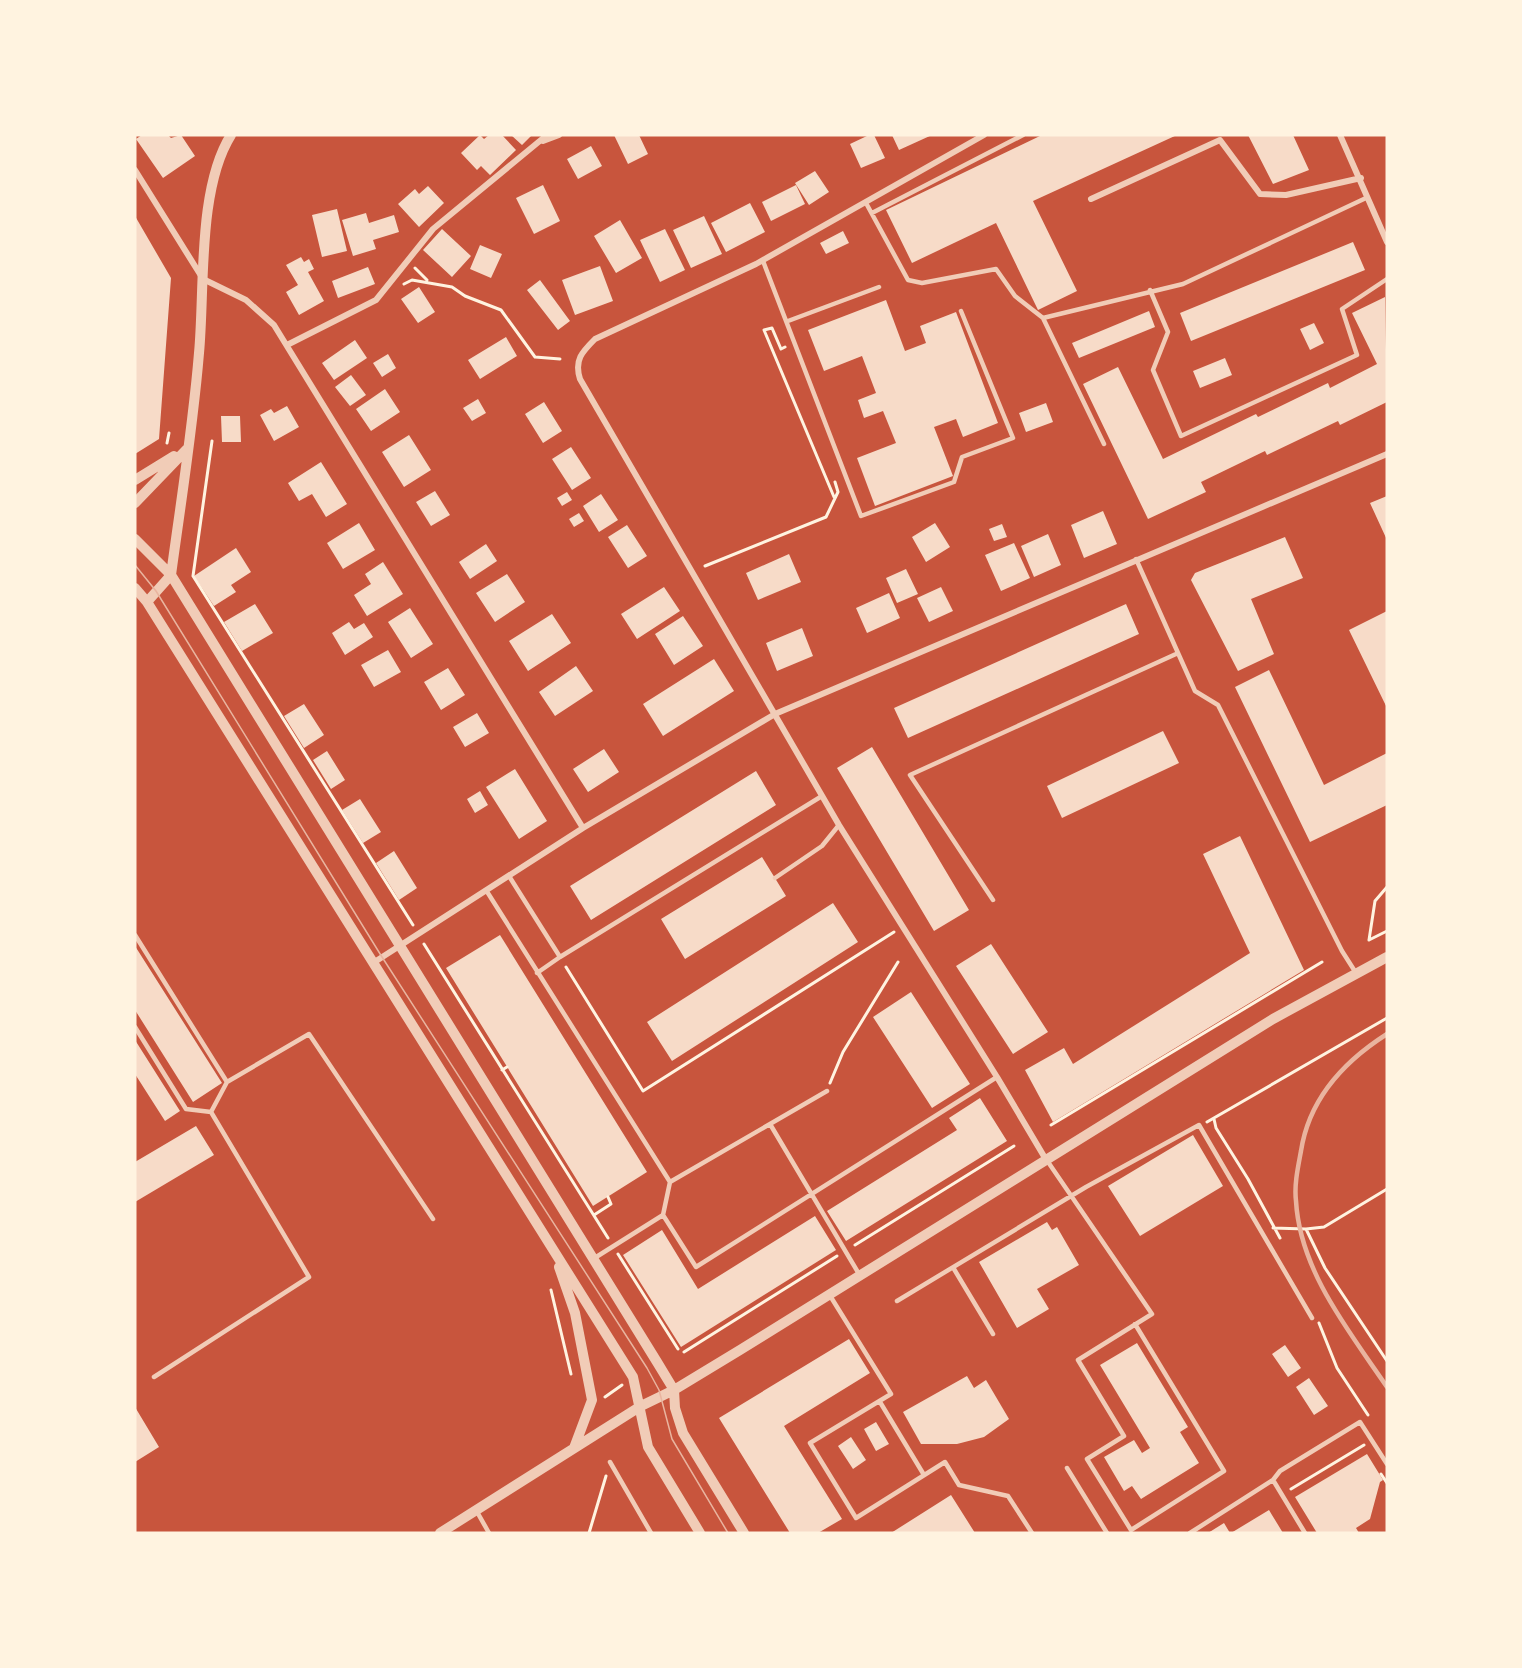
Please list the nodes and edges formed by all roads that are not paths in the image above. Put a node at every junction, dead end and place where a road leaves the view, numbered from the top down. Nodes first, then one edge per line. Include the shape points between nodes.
1 (231, 135) edge
2 (547, 135) edge
3 (559, 135) edge
4 (984, 135) edge
5 (1023, 135) edge
6 (1340, 135) edge
7 (541, 142) junction
8 (135, 170) edge
9 (1361, 178) junction
10 (1366, 198) junction
11 (1091, 199) dead end
12 (866, 203) junction
13 (872, 213) junction
14 (1387, 242) edge
15 (762, 261) junction
16 (203, 279) junction
17 (1387, 279) edge
18 (879, 287) dead end
19 (1150, 290) junction
20 (961, 311) dead end
21 (1043, 318) junction
22 (788, 321) junction
23 (287, 345) junction
24 (1104, 444) dead end
25 (188, 449) junction
26 (1387, 454) edge
27 (135, 480) edge
28 (135, 503) edge
29 (135, 539) edge
30 (1136, 559) junction
31 (171, 574) junction
32 (135, 588) edge
33 (147, 602) junction
34 (1176, 654) junction
35 (776, 714) junction
36 (822, 796) junction
37 (839, 825) junction
38 (583, 828) junction
39 (509, 876) junction
40 (775, 878) dead end
41 (486, 890) junction
42 (993, 900) dead end
43 (135, 935) edge
44 (400, 945) junction
45 (560, 957) junction
46 (1387, 957) edge
47 (372, 963) junction
48 (537, 973) junction
49 (1356, 973) junction
50 (135, 1026) edge
51 (998, 1077) junction
52 (227, 1082) junction
53 (827, 1092) road end
54 (211, 1112) junction
55 (770, 1124) junction
56 (1045, 1158) junction
57 (670, 1182) junction
58 (811, 1194) junction
59 (1073, 1196) junction
60 (663, 1215) junction
61 (433, 1219) dead end
62 (553, 1250) junction
63 (593, 1258) junction
64 (954, 1269) junction
65 (860, 1275) junction
66 (829, 1294) junction
67 (897, 1301) dead end
68 (1312, 1318) dead end
69 (1135, 1324) junction
70 (993, 1334) dead end
71 (154, 1377) dead end
72 (674, 1390) junction
73 (880, 1402) junction
74 (641, 1406) junction
75 (574, 1448) junction
76 (610, 1462) road end
77 (1387, 1464) edge
78 (1067, 1468) dead end
79 (924, 1475) junction
80 (1273, 1480) junction
81 (476, 1510) junction
82 (440, 1533) edge
83 (489, 1533) edge
84 (651, 1533) edge
85 (700, 1533) edge
86 (744, 1533) edge
87 (1032, 1533) edge
88 (1107, 1533) edge
89 (1190, 1533) edge
90 (1305, 1533) edge

1 - 16 street via 222,149 208,206
2 - 7 street
3 - 7 street
4 - 12 street
5 - 13 lane
6 - 9 street
7 - 23 street via 433,229 376,300
8 - 16 street
9 - 10 street
9 - 11 street via 1286,195 1260,194 1220,140
10 - 14 street
10 - 19 lane via 1183,284
12 - 13 lane
12 - 15 street
13 - 21 lane via 908,280 922,283 996,269 1015,296
15 - 22 lane
15 - 35 street via 595,339 580,353 577,363 580,379
16 - 23 street via 246,300 274,325
16 - 25 street via 200,352
17 - 19 lane via 1342,309 1357,355 1181,436 1153,370 1168,333
18 - 22 lane
19 - 21 lane
20 - 22 lane via 1013,438 962,457 954,482 861,516 789,334
21 - 24 lane
23 - 38 street
25 - 27 street
25 - 28 street
25 - 31 street
26 - 30 street
29 - 31 street
30 - 34 lane
30 - 35 street
31 - 33 street
31 - 44 street
32 - 33 street
33 - 47 street
34 - 42 lane via 910,775
34 - 49 lane via 1195,691 1218,705
35 - 36 street
35 - 38 street
36 - 37 street
36 - 45 lane
37 - 40 lane via 822,846
37 - 51 street
38 - 39 street
39 - 41 street
39 - 45 lane
41 - 44 street
41 - 48 lane
43 - 52 lane
44 - 47 street
44 - 63 street
45 - 48 lane
46 - 49 street
47 - 62 street
48 - 57 lane
49 - 56 street
50 - 54 lane via 186,1108
51 - 56 street
51 - 58 lane
52 - 54 lane
52 - 61 lane via 309,1034
53 - 55 lane
54 - 71 lane via 309,1277
55 - 57 lane
55 - 58 lane
56 - 59 lane
56 - 65 street
57 - 60 lane
58 - 60 lane via 696,1267
58 - 65 lane
59 - 64 lane
59 - 68 lane via 1199,1125
59 - 69 lane via 1152,1314
60 - 63 lane
62 - 74 street via 633,1377
62 - 75 street via 575,1313 592,1400
63 - 72 street
64 - 67 lane
64 - 70 lane
65 - 66 street
66 - 72 street
66 - 73 lane via 891,1395
69 - 69 lane via 1078,1360 1124,1436 1087,1459 1131,1530 1224,1471
72 - 74 street
72 - 86 street via 683,1433
73 - 79 lane
73 - 79 lane via 810,1443 856,1518
74 - 75 street
74 - 85 street via 648,1447
75 - 81 street
76 - 84 lane
77 - 80 lane via 1360,1422 1280,1471
78 - 88 lane
79 - 87 lane via 945,1462 959,1485 1008,1496
80 - 89 lane
80 - 90 lane
81 - 82 street
81 - 83 lane

